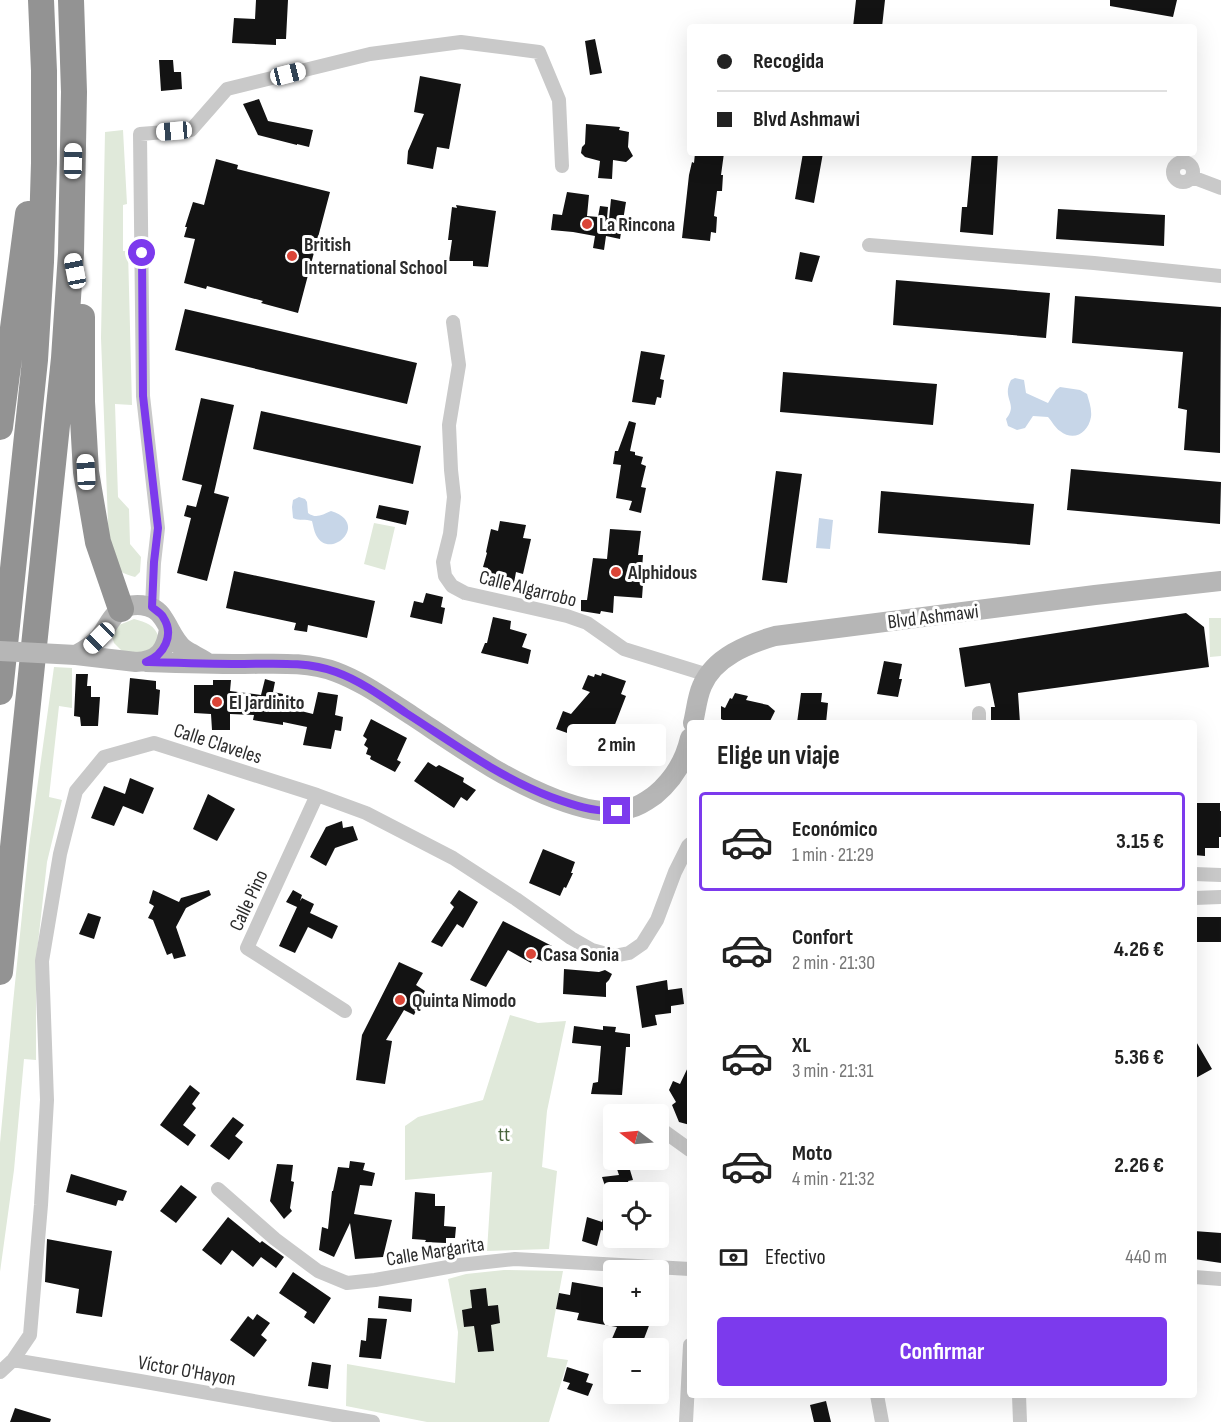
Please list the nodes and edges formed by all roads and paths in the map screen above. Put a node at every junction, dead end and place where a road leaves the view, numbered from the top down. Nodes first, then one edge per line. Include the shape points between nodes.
1 (41, 0) edge
2 (70, 0) edge
3 (44, 162) junction
4 (562, 166) dead end
5 (1192, 177) dead end
6 (1221, 188) edge
7 (869, 245) dead end
8 (71, 253) junction
9 (1221, 276) edge
10 (453, 322) dead end
11 (0, 427) edge
12 (1221, 581) edge
13 (152, 607) junction
14 (115, 617) junction
15 (169, 629) junction
16 (0, 651) edge
17 (76, 655) junction
18 (137, 661) junction
19 (211, 664) junction
20 (708, 675) junction
21 (0, 692) edge
22 (694, 720) edge
23 (687, 749) edge
24 (317, 795) junction
25 (687, 848) edge
26 (1197, 874) edge
27 (1221, 875) edge
28 (1221, 897) edge
29 (1197, 898) edge
30 (0, 972) edge
31 (345, 1011) dead end
32 (669, 1135) edge
33 (687, 1148) edge
34 (218, 1189) dead end
35 (687, 1269) edge
36 (1197, 1277) edge
37 (1221, 1279) edge
38 (13, 1360) junction
39 (0, 1372) edge
40 (687, 1398) edge
41 (878, 1398) edge
42 (1019, 1398) edge
43 (373, 1422) edge
44 (686, 1422) edge
45 (882, 1422) edge
46 (1020, 1422) edge

1 - 3 highway
2 - 8 highway via 74,92
3 - 11 highway via 28,213
3 - 21 highway via 35,360
4 - 13 street via 559,99 539,52 461,42 370,54 227,88 191,130 140,134 143,396 158,528
5 - 6 street
7 - 9 street
8 - 14 highway via 82,307 86,472
8 - 30 highway via 64,358
10 - 20 street, Calle Algarrobo via 459,365 449,425 454,497 443,562 445,576 452,586 465,593 567,616 587,623 624,649
12 - 20 street, Blvd Ashmawi via 775,636 738,650
13 - 14 street via 129,605
13 - 15 street via 163,616
14 - 17 street via 90,647
14 - 18 street via 106,639 118,656
15 - 18 street via 162,652 153,659
15 - 19 street via 183,648
16 - 17 street, bridge
17 - 18 street
18 - 19 street
19 - 23 street via 302,664 348,676 519,783 591,810 630,809 651,798 678,769
20 - 22 street, Blvd Ashmawi
24 - 25 street, Calle Claveles via 366,813 453,858 571,938 614,956 629,953 642,944 657,920
24 - 31 street, Calle Pino via 247,948
24 - 38 street, Calle Claveles via 154,743 104,757 76,791 60,854 42,961 47,1100 41,1205 30,1335
26 - 27 street
28 - 29 street
32 - 33 street
34 - 35 street, Calle Margarita via 318,1271 347,1283 515,1258
36 - 37 street
38 - 39 street
38 - 43 street, Víctor O'Hayon
40 - 44 street
41 - 45 street
42 - 46 street

